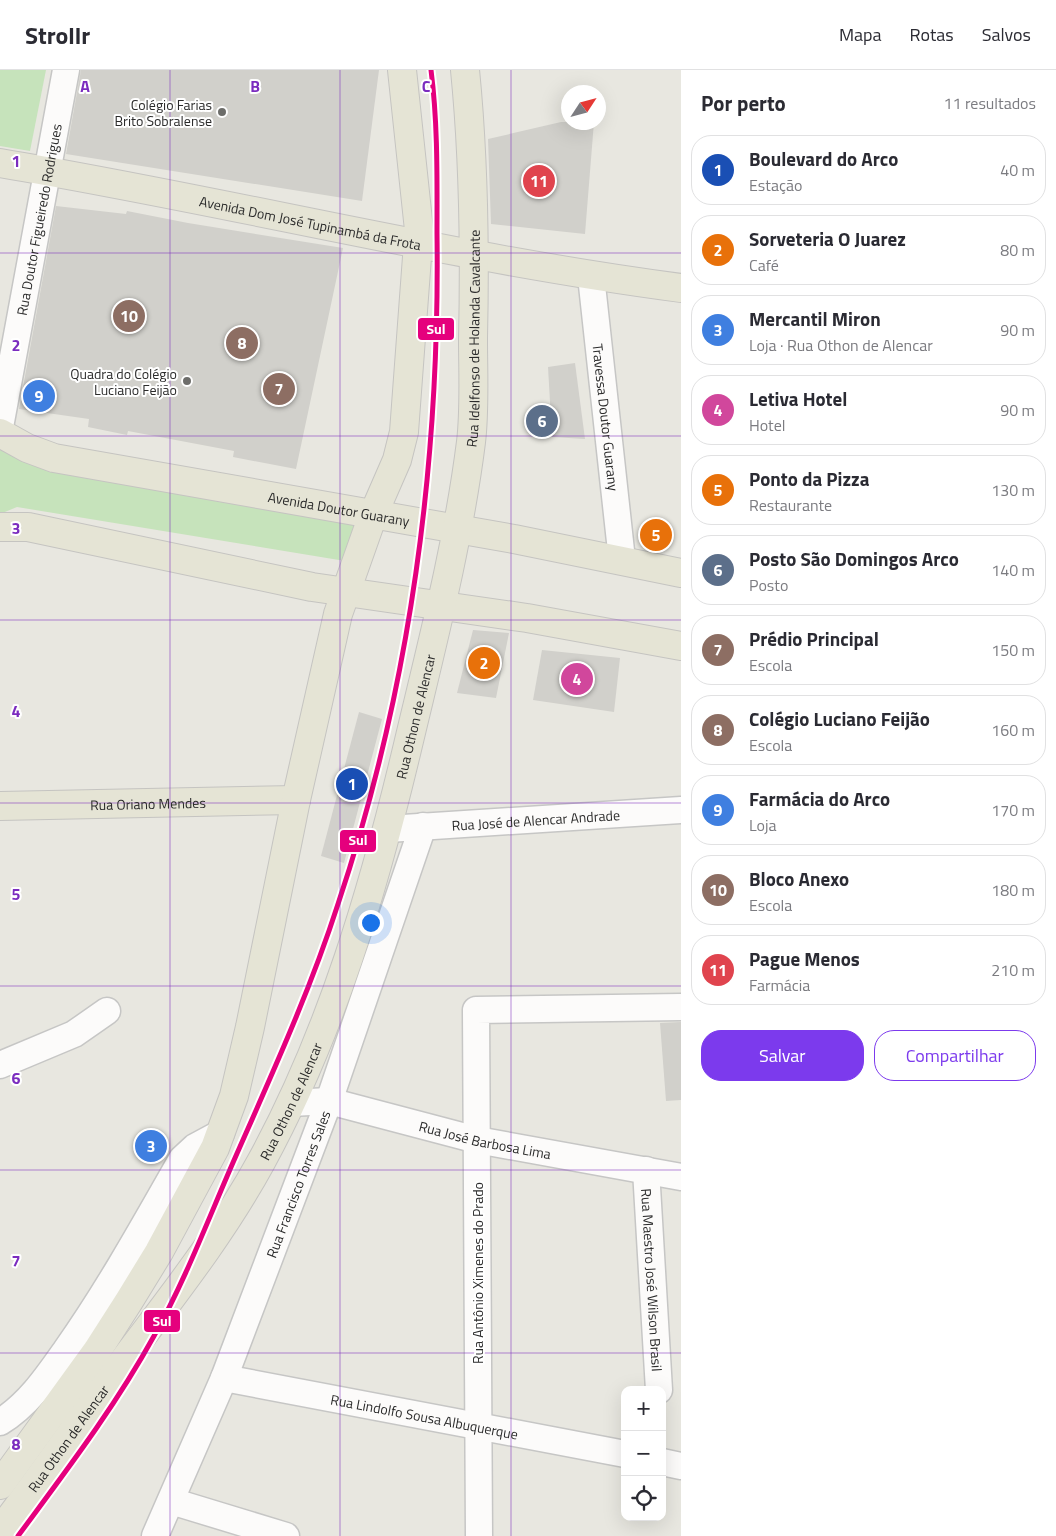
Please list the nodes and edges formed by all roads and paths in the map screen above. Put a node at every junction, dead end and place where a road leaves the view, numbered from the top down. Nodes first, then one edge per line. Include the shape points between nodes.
1 (66, 70) edge
2 (402, 70) edge
3 (465, 70) edge
4 (0, 163) edge
5 (47, 171) junction
6 (418, 245) junction
7 (475, 255) junction
8 (591, 276) junction
9 (681, 288) edge
10 (0, 427) edge
11 (0, 433) edge
12 (373, 515) junction
13 (0, 527) edge
14 (458, 529) junction
15 (622, 560) junction
16 (681, 573) edge
17 (346, 592) junction
18 (442, 605) junction
19 (681, 646) edge
20 (296, 800) junction
21 (0, 806) edge
22 (681, 810) edge
23 (423, 826) junction
24 (388, 829) junction
25 (681, 1007) edge
26 (107, 1011) dead end
27 (0, 1065) edge
28 (329, 1101) junction
29 (291, 1103) junction
30 (221, 1133) junction
31 (477, 1140) junction
32 (646, 1170) junction
33 (681, 1177) edge
34 (224, 1378) junction
35 (659, 1386) edge
36 (0, 1422) edge
37 (477, 1426) junction
38 (621, 1453) edge
39 (666, 1463) edge
40 (681, 1466) edge
41 (0, 1485) edge
42 (171, 1501) junction
43 (0, 1531) edge
44 (155, 1536) edge
45 (286, 1536) edge
46 (479, 1536) edge

1 - 5 street, Rua Doutor Figueiredo Rodrigues
2 - 6 main road
3 - 7 main road, Rua Idelfonso de Holanda Cavalcante via 472,152
4 - 5 main road, Avenida Dom José Tupinambá da Frota
5 - 6 main road, Avenida Dom José Tupinambá da Frota
5 - 10 street, Rua Doutor Figueiredo Rodrigues
6 - 7 main road, Avenida Dom José Tupinambá da Frota
6 - 12 main road via 404,432 397,460
7 - 8 main road, Avenida Dom José Tupinambá da Frota
7 - 14 main road, Rua Idelfonso de Holanda Cavalcante via 472,436
8 - 9 main road, Avenida Dom José Tupinambá da Frota
8 - 15 street, Travessa Doutor Guarany
11 - 12 main road, Avenida Doutor Guarany via 54,458
12 - 14 main road, Avenida Doutor Guarany
12 - 17 main road
13 - 17 main road via 28,527
14 - 15 main road, Avenida Doutor Guarany
14 - 18 main road, Rua Idelfonso de Holanda Cavalcante
15 - 16 main road, Avenida Doutor Guarany
17 - 18 main road
17 - 20 main road, Rua Othon de Alencar via 338,614
18 - 19 main road
18 - 24 main road, Rua Othon de Alencar
20 - 21 main road, Rua Oriano Mendes
20 - 30 main road, Rua Othon de Alencar via 250,1027 234,1096
22 - 23 street, Rua José de Alencar Andrade
23 - 24 street, Rua José de Alencar Andrade
23 - 28 street, Rua Francisco Torres Sales
24 - 29 main road, Rua Othon de Alencar via 335,998
25 - 31 street, Rua Antônio Ximenes do Prado via 476,1010
26 - 27 street via 74,1034
28 - 29 street, Rua José Barbosa Lima
28 - 31 street, Rua José Barbosa Lima
28 - 34 street, Rua Francisco Torres Sales
29 - 43 main road, Rua Othon de Alencar via 260,1163 191,1273
30 - 36 street via 195,1147 182,1159 80,1331 45,1379 15,1413
30 - 41 main road, Rua Othon de Alencar via 129,1302
31 - 32 street, Rua José Barbosa Lima
31 - 37 street, Rua Antônio Ximenes do Prado
32 - 33 street, Rua José Barbosa Lima
32 - 35 street, Rua Maestro José Wilson Brasil
34 - 37 street, Rua Lindolfo Sousa Albuquerque
34 - 42 street, Rua Francisco Torres Sales
37 - 38 street, Rua Lindolfo Sousa Albuquerque
37 - 46 street, Rua Antônio Ximenes do Prado
39 - 40 street
42 - 44 street, Rua Francisco Torres Sales
42 - 45 street

